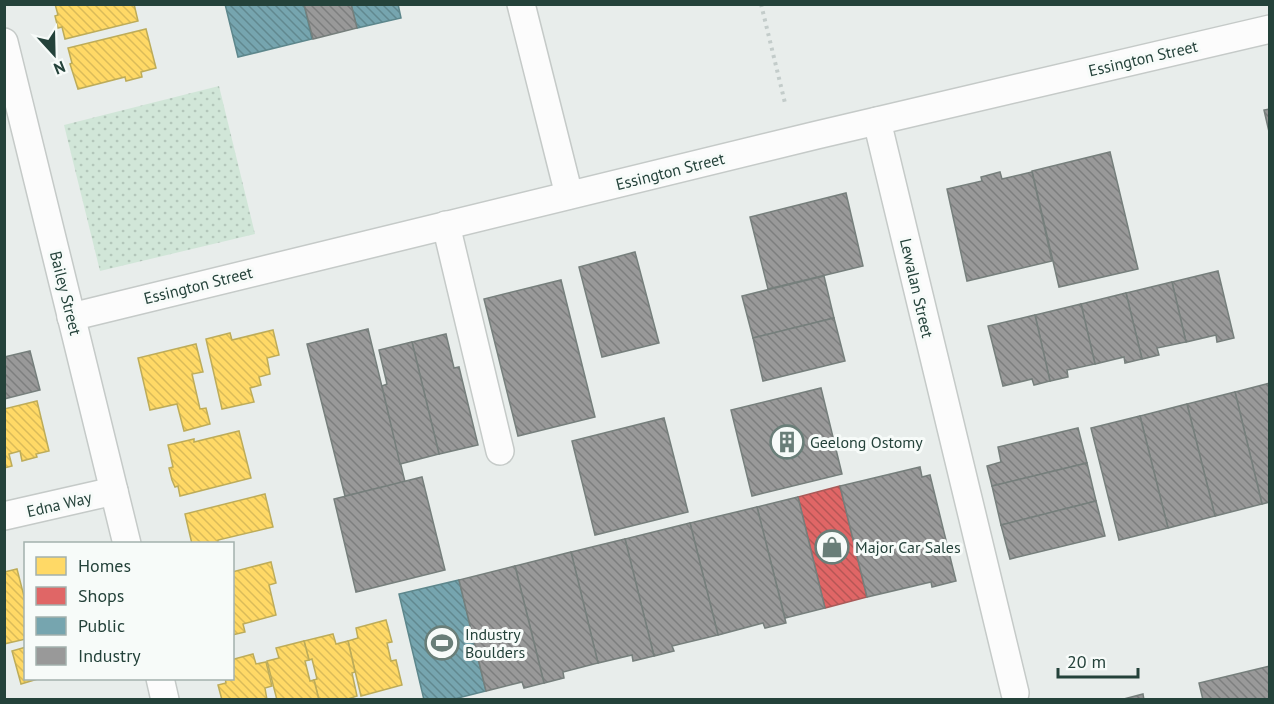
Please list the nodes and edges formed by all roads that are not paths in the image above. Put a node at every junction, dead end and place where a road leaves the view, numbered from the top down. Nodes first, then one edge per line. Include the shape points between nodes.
1 (521, 4) edge
2 (1269, 29) edge
3 (4, 42) edge
4 (877, 121) junction
5 (568, 195) junction
6 (446, 225) junction
7 (71, 316) junction
8 (500, 451) dead end
9 (114, 491) junction
10 (4, 516) edge
11 (127, 542) edge
12 (160, 680) edge
13 (1015, 693) dead end
14 (165, 699) edge

1 - 5 street
2 - 4 street, Essington Street
3 - 7 street, Bailey Street
4 - 5 street, Essington Street
4 - 13 street, Lewalan Street
5 - 6 street, Essington Street
6 - 7 street, Essington Street
6 - 8 street
7 - 9 street, Bailey Street
9 - 10 street, Edna Way
9 - 11 street, Bailey Street
12 - 14 street

